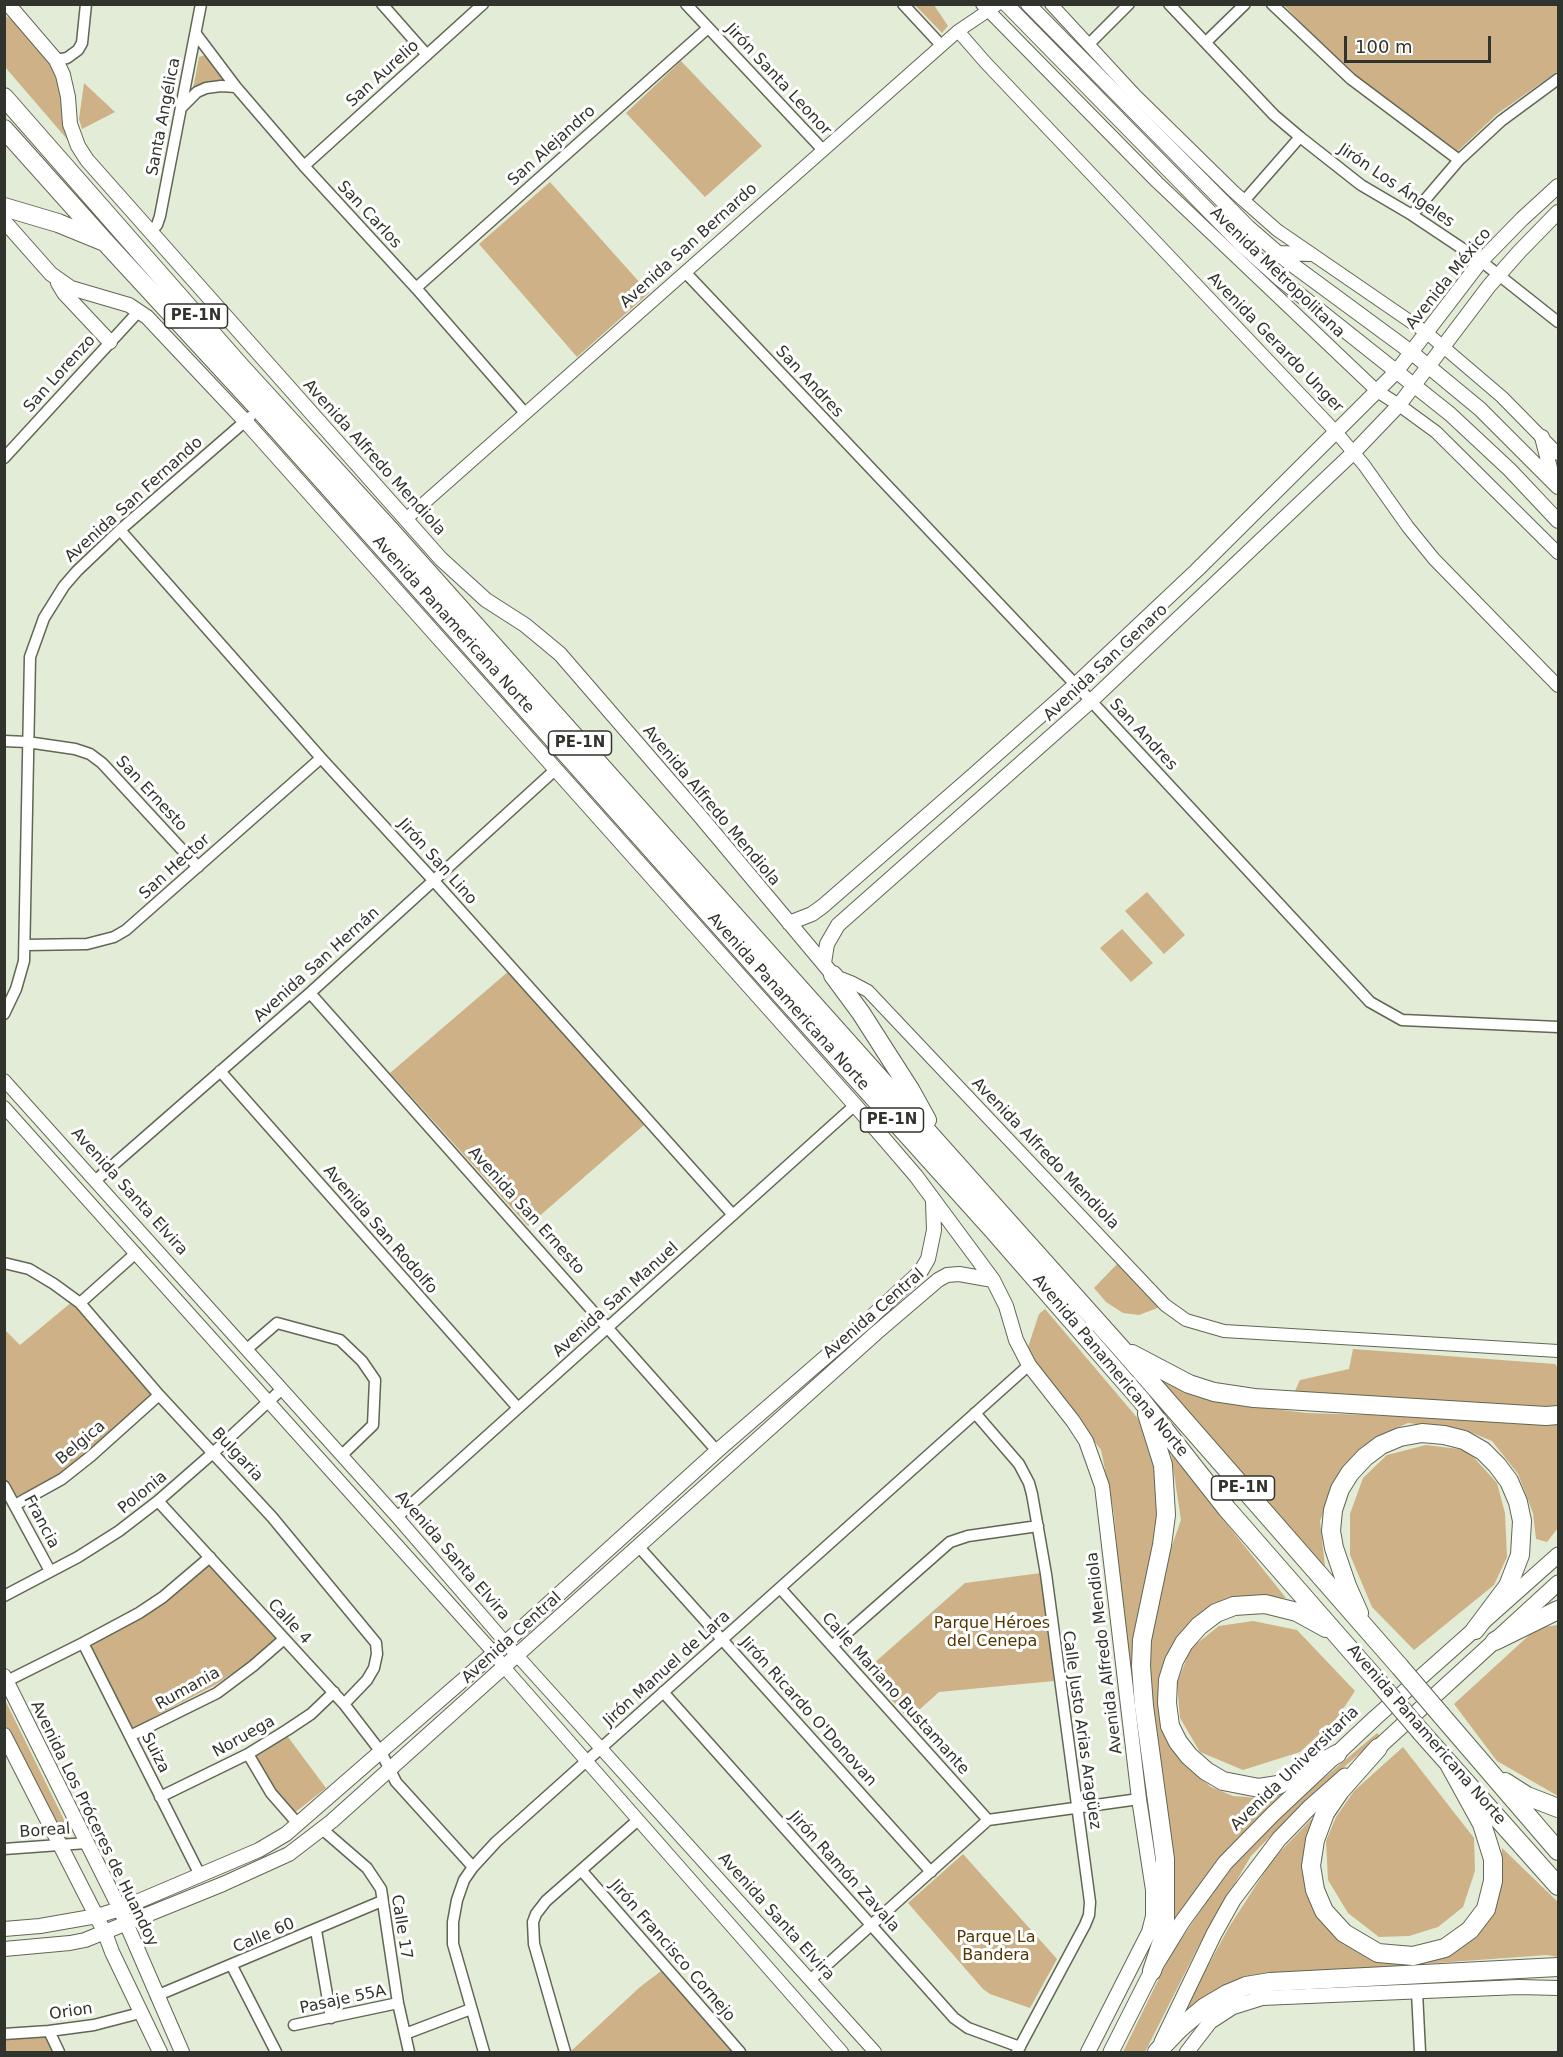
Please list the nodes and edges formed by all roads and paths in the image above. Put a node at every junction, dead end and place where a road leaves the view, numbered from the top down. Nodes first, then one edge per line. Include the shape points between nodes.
1 (8, 4) edge
2 (86, 4) edge
3 (201, 4) edge
4 (382, 4) edge
5 (483, 4) edge
6 (686, 4) edge
7 (903, 4) edge
8 (1006, 4) edge
9 (1028, 4) edge
10 (1051, 4) edge
11 (1129, 4) edge
12 (1169, 4) edge
13 (1245, 4) edge
14 (1272, 4) edge
15 (989, 6) edge
16 (708, 28) junction
17 (958, 31) junction
18 (196, 34) junction
19 (1206, 42) junction
20 (941, 45) junction
21 (1088, 45) junction
22 (427, 55) junction
23 (56, 60) junction
24 (1558, 79) edge
25 (236, 87) junction
26 (4, 97) edge
27 (180, 108) junction
28 (4, 129) edge
29 (1300, 137) junction
30 (823, 150) junction
31 (1459, 160) junction
32 (304, 166) junction
33 (1558, 186) edge
34 (1244, 201) junction
35 (4, 207) edge
36 (1558, 213) edge
37 (1412, 215) junction
38 (4, 221) edge
39 (150, 232) junction
40 (106, 243) junction
41 (1278, 253) junction
42 (1310, 254) junction
43 (1482, 261) junction
44 (685, 272) junction
45 (51, 274) junction
46 (1499, 274) junction
47 (416, 288) junction
48 (139, 311) junction
49 (1558, 322) edge
50 (1427, 333) junction
51 (110, 342) junction
52 (1443, 346) junction
53 (1411, 352) junction
54 (1428, 367) junction
55 (1396, 372) junction
56 (1414, 386) junction
57 (1377, 391) junction
58 (1400, 405) junction
59 (259, 409) junction
60 (525, 413) junction
61 (245, 421) junction
62 (1336, 432) junction
63 (1542, 437) junction
64 (1353, 452) junction
65 (1558, 454) edge
66 (4, 458) edge
67 (1556, 485) edge
68 (406, 519) junction
69 (1558, 521) edge
70 (120, 530) junction
71 (1558, 553) edge
72 (1075, 685) junction
73 (1558, 686) edge
74 (1091, 701) junction
75 (4, 741) edge
76 (27, 742) junction
77 (321, 758) junction
78 (555, 770) junction
79 (950, 796) junction
80 (965, 813) junction
81 (198, 867) junction
82 (434, 880) junction
83 (789, 923) junction
84 (26, 945) junction
85 (828, 969) junction
86 (310, 993) junction
87 (4, 1014) edge
88 (1558, 1027) edge
89 (220, 1071) junction
90 (4, 1080) edge
91 (855, 1105) junction
92 (4, 1107) edge
93 (942, 1148) junction
94 (96, 1180) junction
95 (933, 1200) junction
96 (117, 1204) junction
97 (733, 1215) junction
98 (103, 1216) junction
99 (136, 1253) junction
100 (4, 1263) edge
101 (993, 1280) junction
102 (80, 1303) junction
103 (866, 1322) junction
104 (608, 1327) junction
105 (876, 1333) junction
106 (1119, 1346) junction
107 (247, 1349) junction
108 (1558, 1351) edge
109 (1029, 1365) junction
110 (282, 1389) junction
111 (159, 1395) junction
112 (1143, 1401) junction
113 (269, 1402) junction
114 (518, 1408) junction
115 (975, 1413) junction
116 (1558, 1415) edge
117 (717, 1451) junction
118 (214, 1452) junction
119 (342, 1455) junction
120 (4, 1486) edge
121 (158, 1501) junction
122 (15, 1505) junction
123 (397, 1517) junction
124 (1038, 1526) junction
125 (638, 1546) junction
126 (1558, 1555) edge
127 (210, 1557) junction
128 (50, 1571) junction
129 (1558, 1583) edge
130 (780, 1588) junction
131 (4, 1596) edge
132 (1558, 1610) edge
133 (1475, 1630) junction
134 (1367, 1631) junction
135 (1337, 1633) junction
136 (284, 1639) junction
137 (722, 1640) junction
138 (1495, 1641) junction
139 (505, 1642) junction
140 (83, 1643) junction
141 (832, 1646) junction
142 (494, 1653) junction
143 (516, 1655) junction
144 (503, 1666) junction
145 (6, 1678) edge
146 (334, 1692) junction
147 (663, 1692) junction
148 (344, 1704) junction
149 (4, 1735) edge
150 (130, 1736) junction
151 (601, 1748) junction
152 (1378, 1748) junction
153 (381, 1752) junction
154 (248, 1754) junction
155 (1337, 1754) junction
156 (587, 1761) junction
157 (1449, 1764) junction
158 (1484, 1767) junction
159 (389, 1770) junction
160 (160, 1797) junction
161 (1139, 1799) junction
162 (1076, 1808) junction
163 (1558, 1808) edge
164 (638, 1820) junction
165 (988, 1820) junction
166 (298, 1824) junction
167 (322, 1829) junction
168 (87, 1843) junction
169 (60, 1845) junction
170 (4, 1849) edge
171 (1558, 1851) edge
172 (472, 1867) junction
173 (581, 1870) junction
174 (931, 1872) junction
175 (200, 1875) junction
176 (1558, 1886) edge
177 (382, 1901) junction
178 (120, 1909) junction
179 (97, 1916) junction
180 (125, 1923) junction
181 (871, 1925) junction
182 (4, 1929) edge
183 (316, 1930) junction
184 (105, 1933) junction
185 (4, 1949) edge
186 (232, 1966) junction
187 (1558, 1967) edge
188 (1152, 1971) junction
189 (810, 1980) junction
190 (1558, 1988) edge
191 (1417, 1992) junction
192 (156, 1996) junction
193 (398, 2003) junction
194 (471, 2010) junction
195 (141, 2013) junction
196 (331, 2018) junction
197 (294, 2025) dead end
198 (49, 2031) junction
199 (4, 2034) edge
200 (405, 2034) junction
201 (1019, 2050) edge
202 (59, 2052) edge
203 (160, 2052) edge
204 (182, 2052) edge
205 (276, 2052) edge
206 (409, 2052) edge
207 (484, 2052) edge
208 (565, 2052) edge
209 (740, 2052) edge
210 (842, 2052) edge
211 (875, 2052) edge
212 (1088, 2052) edge
213 (1111, 2052) edge
214 (1157, 2052) edge
215 (1187, 2052) edge
216 (1420, 2052) edge

1 - 23 main road, Avenida Alfredo Mendiola
2 - 23 street via 82,43 67,58
3 - 18 street, Santa Angélica
4 - 22 street
5 - 22 street, San Aurelio
6 - 16 street, Jirón Santa Leonor
7 - 20 street
8 - 55 main road, Avenida Metropolitana via 1242,245
9 - 41 main road, Avenida Metropolitana
10 - 21 street, Avenida Metropolitana
11 - 21 street
12 - 19 street, Jirón Los Ángeles
13 - 19 street
14 - 31 street via 1352,79
15 - 17 street, Avenida San Bernardo
15 - 57 street, Avenida Metropolitana via 1064,89 1157,182
16 - 30 street, Jirón Santa Leonor
16 - 47 street, San Alejandro
17 - 20 street, Avenida San Bernardo
17 - 62 street, Avenida Gerardo Unger
18 - 25 street, San Carlos
18 - 27 street, Santa Angélica
19 - 29 street, Jirón Los Ángeles via 1274,115
20 - 30 street, Avenida San Bernardo
21 - 34 street, Avenida Metropolitana
22 - 32 street, San Aurelio
23 - 39 main road, Avenida Alfredo Mendiola via 63,75 70,124 78,146
24 - 31 street via 1501,121
25 - 27 street via 206,88
25 - 32 street, San Carlos
26 - 93 highway, Avenida Panamericana Norte / PE-1N via 240,366
27 - 39 street, Santa Angélica via 160,216
28 - 40 highway, Avenida Panamericana Norte / PE-1N
29 - 34 street
29 - 37 street, Jirón Los Ángeles via 1361,184
30 - 44 street, Avenida San Bernardo
31 - 37 street
32 - 47 street, San Carlos
33 - 43 main road, Avenida México
34 - 42 street, Avenida Metropolitana
35 - 40 highway
36 - 46 main road
37 - 43 street, Jirón Los Ángeles
38 - 45 main road, Avenida Alfredo Mendiola
39 - 68 main road, Avenida Alfredo Mendiola
40 - 59 highway, Avenida Panamericana Norte / PE-1N
41 - 42 main road
41 - 53 main road, Avenida Metropolitana
42 - 50 street, Avenida Metropolitana
43 - 46 street, Jirón Los Ángeles
43 - 50 main road, Avenida México
44 - 60 street, Avenida San Bernardo
44 - 72 street, San Andres
45 - 48 main road, Avenida Alfredo Mendiola via 72,288
45 - 51 main road
46 - 49 street, Jirón Los Ángeles
46 - 52 main road
47 - 60 street, San Carlos
48 - 51 street, San Lorenzo
48 - 61 main road, Avenida Alfredo Mendiola
50 - 52 street, Avenida Metropolitana
50 - 53 main road, Avenida México
51 - 66 street, San Lorenzo
52 - 54 main road
52 - 63 street, Avenida Metropolitana
53 - 54 main road, Avenida Metropolitana
53 - 55 main road, Avenida México
54 - 56 main road
54 - 67 main road, Avenida Metropolitana via 1479,409
55 - 56 main road, Avenida Metropolitana
55 - 57 main road, Avenida San Genaro
56 - 58 main road, Avenida San Genaro
56 - 69 main road, Avenida Metropolitana via 1510,470
57 - 58 street, Avenida Metropolitana
57 - 62 main road, Avenida San Genaro
58 - 64 main road, Avenida San Genaro
58 - 71 street, Avenida Metropolitana via 1436,432
59 - 61 street, Avenida San Fernando
59 - 112 highway, Avenida Panamericana Norte / PE-1N
60 - 68 street, Avenida San Bernardo
61 - 70 street, Avenida San Fernando
61 - 78 main road, Avenida Alfredo Mendiola
62 - 64 street, Avenida Gerardo Unger
62 - 72 main road, Avenida San Genaro
63 - 65 street, Avenida Metropolitana
63 - 67 main road
64 - 73 street, Avenida Gerardo Unger via 1434,559
64 - 74 main road, Avenida San Genaro
68 - 83 main road, Avenida Alfredo Mendiola via 441,559 486,600 560,654
70 - 76 street, Avenida San Fernando via 70,578 44,618 30,657
70 - 77 street, Jirón San Lino
72 - 74 street, San Andres
72 - 79 main road, Avenida San Genaro
74 - 80 main road, Avenida San Genaro
74 - 88 street, San Andres via 1370,1002 1402,1020
75 - 76 street, San Ernesto
76 - 81 street, San Ernesto via 90,754
76 - 84 street, Avenida San Fernando
77 - 81 street, San Hector
77 - 82 street, Jirón San Lino
78 - 82 street, Avenida San Hernán
78 - 91 main road, Avenida Alfredo Mendiola
79 - 80 main road
79 - 83 main road, Avenida San Genaro via 823,906
80 - 85 main road, Avenida San Genaro via 838,925 827,944
81 - 84 street, San Hector via 114,937 87,944
82 - 86 street, Avenida San Hernán
82 - 97 street, Jirón San Lino
83 - 85 main road, Avenida Alfredo Mendiola
84 - 87 street, Avenida San Fernando via 18,982
85 - 93 highway via 861,1012
85 - 108 street, Avenida Alfredo Mendiola via 868,991 1165,1305 1186,1320 1224,1331
86 - 89 street, Avenida San Hernán
86 - 104 street, Avenida San Ernesto
89 - 94 street, Avenida San Hernán
89 - 114 street, Avenida San Rodolfo
90 - 94 street, Avenida Santa Elvira
91 - 95 main road, Avenida Alfredo Mendiola
91 - 97 street, Avenida San Manuel
92 - 98 street, Avenida Santa Elvira
93 - 106 highway, Avenida Panamericana Norte / PE-1N
94 - 96 street, Avenida Santa Elvira
95 - 101 main road, Avenida Alfredo Mendiola
95 - 103 main road, Avenida Central via 934,1230 928,1259 921,1271
96 - 98 street
96 - 107 street, Avenida Santa Elvira
97 - 104 street, Avenida San Manuel
98 - 99 street, Avenida Santa Elvira
99 - 102 street
99 - 113 street, Avenida Santa Elvira
100 - 102 street, Bulgaria via 29,1269
101 - 105 main road, Avenida Central via 967,1274 947,1275
101 - 109 main road, Avenida Alfredo Mendiola
102 - 111 street, Bulgaria
103 - 105 main road
103 - 117 main road, Avenida Central
104 - 114 street, Avenida San Manuel
104 - 117 street, Avenida San Ernesto
105 - 125 main road, Avenida Central
106 - 116 highway via 1189,1384 1244,1397
106 - 134 highway, Avenida Panamericana Norte / PE-1N
107 - 110 street, Avenida Santa Elvira
107 - 119 street via 277,1323 340,1340 362,1361 375,1380 373,1425
109 - 115 street, Jirón Manuel de Lara
109 - 161 main road, Avenida Alfredo Mendiola via 1086,1441 1102,1486
110 - 113 street, Polonia
110 - 119 street, Avenida Santa Elvira
111 - 118 street, Bulgaria
111 - 122 street, Belgica via 62,1479
112 - 135 highway, Avenida Panamericana Norte / PE-1N via 1227,1509
112 - 188 highway via 1162,1465 1166,1515 1142,1640 1141,1666 1164,1859 1165,1932
113 - 118 street, Polonia
113 - 142 street, Avenida Santa Elvira
114 - 123 street, Avenida San Manuel
115 - 124 street, Calle Justo Arias Aragüez via 1025,1474
115 - 130 street, Jirón Manuel de Lara
117 - 139 main road, Avenida Central
118 - 121 street, Polonia
118 - 148 street, Bulgaria via 280,1525 376,1643 374,1668
119 - 123 street, Avenida Santa Elvira
120 - 122 street, Francia
121 - 127 street, Calle 4
121 - 128 street, Polonia via 118,1532
122 - 128 street, Francia
123 - 139 street, Avenida Santa Elvira
124 - 141 street via 950,1542
124 - 162 street, Calle Justo Arias Aragüez
125 - 137 street, Jirón Ricardo O'Donovan
125 - 143 main road, Avenida Central
126 - 133 main road, Avenida Universitaria
127 - 136 street, Calle 4
127 - 140 street via 163,1597
128 - 131 street, Polonia
129 - 138 main road
130 - 137 street, Jirón Manuel de Lara
130 - 141 street, Calle Mariano Bustamante
132 - 138 highway
133 - 134 highway via 1508,1586 1520,1555 1522,1521 1518,1502 1509,1481 1483,1451 1464,1440 1422,1433 1381,1445 1365,1457 1340,1489 1333,1510 1334,1548
133 - 155 main road, Avenida Universitaria
134 - 158 highway, Avenida Panamericana Norte / PE-1N, bridge
135 - 155 highway via 1297,1612 1265,1604 1234,1606 1216,1613 1184,1643 1174,1661 1167,1703 1170,1726 1178,1742 1206,1771 1224,1781 1259,1788 1278,1785
135 - 157 highway, Avenida Panamericana Norte / PE-1N, bridge
136 - 146 street, Calle 4
136 - 150 street, Rumania via 217,1693
137 - 147 street, Jirón Manuel de Lara
137 - 174 street, Jirón Ricardo O'Donovan
138 - 152 main road
139 - 142 main road, Avenida Central
139 - 143 street, Avenida Santa Elvira
140 - 145 street
140 - 150 street, Suiza
141 - 165 street, Calle Mariano Bustamante
142 - 144 street, Avenida Santa Elvira
142 - 153 main road, Avenida Central
143 - 144 main road, Avenida Central
143 - 151 street, Avenida Santa Elvira
144 - 156 street, Avenida Santa Elvira
144 - 159 main road, Avenida Central
145 - 168 main road, Avenida Los Próceres de Huandoy
146 - 148 street, Calle 4
146 - 154 street, Noruega via 303,1719
147 - 151 street, Jirón Manuel de Lara
147 - 181 street, Jirón Ramón Zavala
148 - 153 street, Calle 4
149 - 169 main road
150 - 160 street, Suiza
151 - 156 street, Jirón Manuel de Lara
151 - 189 street, Avenida Santa Elvira
152 - 157 highway via 1325,1813 1311,1866 1324,1911 1344,1933 1378,1953 1413,1956 1445,1948 1470,1930 1486,1909 1492,1858 1482,1824
152 - 214 main road via 1311,1806 1253,1870 1214,1934
153 - 159 street, Calle 4
153 - 166 main road, Avenida Central
154 - 160 street, Noruega
154 - 166 street via 271,1793
155 - 188 main road, Avenida Universitaria via 1225,1863
156 - 164 street, Avenida Santa Elvira
156 - 172 street, Jirón Manuel de Lara
157 - 176 highway, Avenida Panamericana Norte / PE-1N
158 - 163 highway via 1527,1796
158 - 171 highway, Avenida Panamericana Norte / PE-1N
159 - 167 main road, Avenida Central
159 - 172 street, Calle 4
160 - 175 street, Suiza
161 - 162 street
161 - 212 main road, Avenida Alfredo Mendiola via 1153,1890 1153,1916 1149,1932
162 - 165 street
162 - 201 street, Calle Justo Arias Aragüez via 1089,1915
164 - 173 street
164 - 210 street, Avenida Santa Elvira
165 - 174 street
166 - 175 main road, Avenida Central via 259,1850
167 - 177 street, Calle 17 via 367,1868 381,1889
167 - 180 main road, Avenida Central via 289,1854
168 - 169 street, Boreal
168 - 178 main road, Avenida Los Próceres de Huandoy
169 - 170 street, Boreal
169 - 179 main road
172 - 194 street, Jirón Manuel de Lara via 457,1900 453,1933 454,1952
173 - 208 street via 540,1907 532,1929
173 - 209 street, Jirón Francisco Cornejo
174 - 181 street
175 - 178 main road, Avenida Central
177 - 183 street, Calle 60
177 - 193 street, Calle 17
178 - 179 main road, Avenida Central
178 - 180 main road, Avenida Los Próceres de Huandoy
179 - 182 main road, Avenida Central
179 - 184 main road
180 - 184 main road, Avenida Central
180 - 192 main road, Avenida Los Próceres de Huandoy
181 - 189 street
181 - 201 street, Jirón Ramón Zavala via 960,2023
183 - 186 street, Calle 60
183 - 196 street
184 - 185 main road, Avenida Central via 70,1943
184 - 195 main road
186 - 192 street, Calle 60
186 - 205 street
187 - 214 highway via 1246,1986 1205,2007
188 - 213 main road, Avenida Universitaria
189 - 211 street, Avenida Santa Elvira
190 - 191 main road
191 - 215 main road via 1262,1998 1233,2007 1210,2022
191 - 216 street
192 - 204 main road, Avenida Los Próceres de Huandoy
193 - 196 street, Pasaje 55A
193 - 200 street, Calle 17
194 - 200 street
194 - 207 street, Jirón Manuel de Lara
195 - 198 street, Orion
195 - 203 main road
196 - 197 street, Pasaje 55A
198 - 199 street, Orion
198 - 202 street
200 - 206 street, Calle 17

